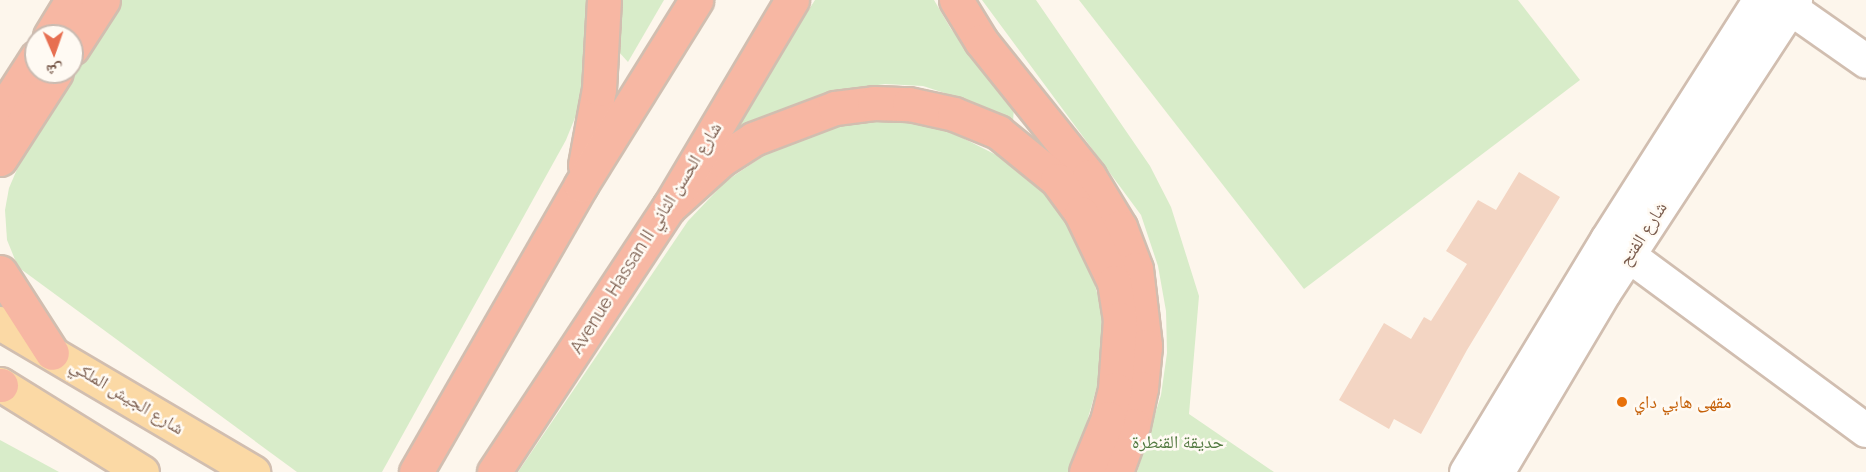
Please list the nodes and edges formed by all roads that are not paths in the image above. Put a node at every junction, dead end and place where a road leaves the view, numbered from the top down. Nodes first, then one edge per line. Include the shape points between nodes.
1 (72, 0) edge
2 (103, 0) edge
3 (604, 0) edge
4 (696, 0) edge
5 (792, 0) edge
6 (956, 0) edge
7 (1759, 0) edge
8 (1788, 2) edge
9 (57, 24) edge
10 (84, 29) edge
11 (1866, 62) edge
12 (24, 77) edge
13 (48, 84) edge
14 (0, 114) edge
15 (0, 159) edge
16 (581, 185) junction
17 (669, 207) junction
18 (1618, 248) junction
19 (0, 272) edge
20 (0, 323) edge
21 (52, 353) junction
22 (0, 385) edge
23 (1866, 430) edge
24 (142, 472) edge
25 (253, 472) edge
26 (416, 472) edge
27 (494, 472) edge
28 (1086, 472) edge
29 (1116, 472) edge
30 (1466, 472) edge
31 (1497, 472) edge

1 - 9 highway
2 - 10 highway
3 - 16 highway via 599,89
4 - 16 highway
5 - 17 highway, Avenue Hassan II شارع الحسن الثاني
6 - 29 highway via 981,41 1089,176 1120,227 1136,269 1142,303 1143,367 1133,425
7 - 18 street, شارع الفتح
8 - 11 street
8 - 18 street, شارع الفتح
12 - 14 highway
13 - 15 highway
16 - 26 highway
17 - 27 highway, Avenue Hassan II شارع الحسن الثاني
17 - 28 highway via 721,160 753,140 835,108 909,104 954,114 998,132 1057,180 1086,222 1114,282 1120,319 1115,389
18 - 23 street
18 - 30 street, شارع الفتح
18 - 31 street, شارع الفتح
19 - 21 highway
20 - 21 main road, شارع الجيش الملكي
21 - 25 main road, شارع الجيش الملكي
22 - 24 main road

